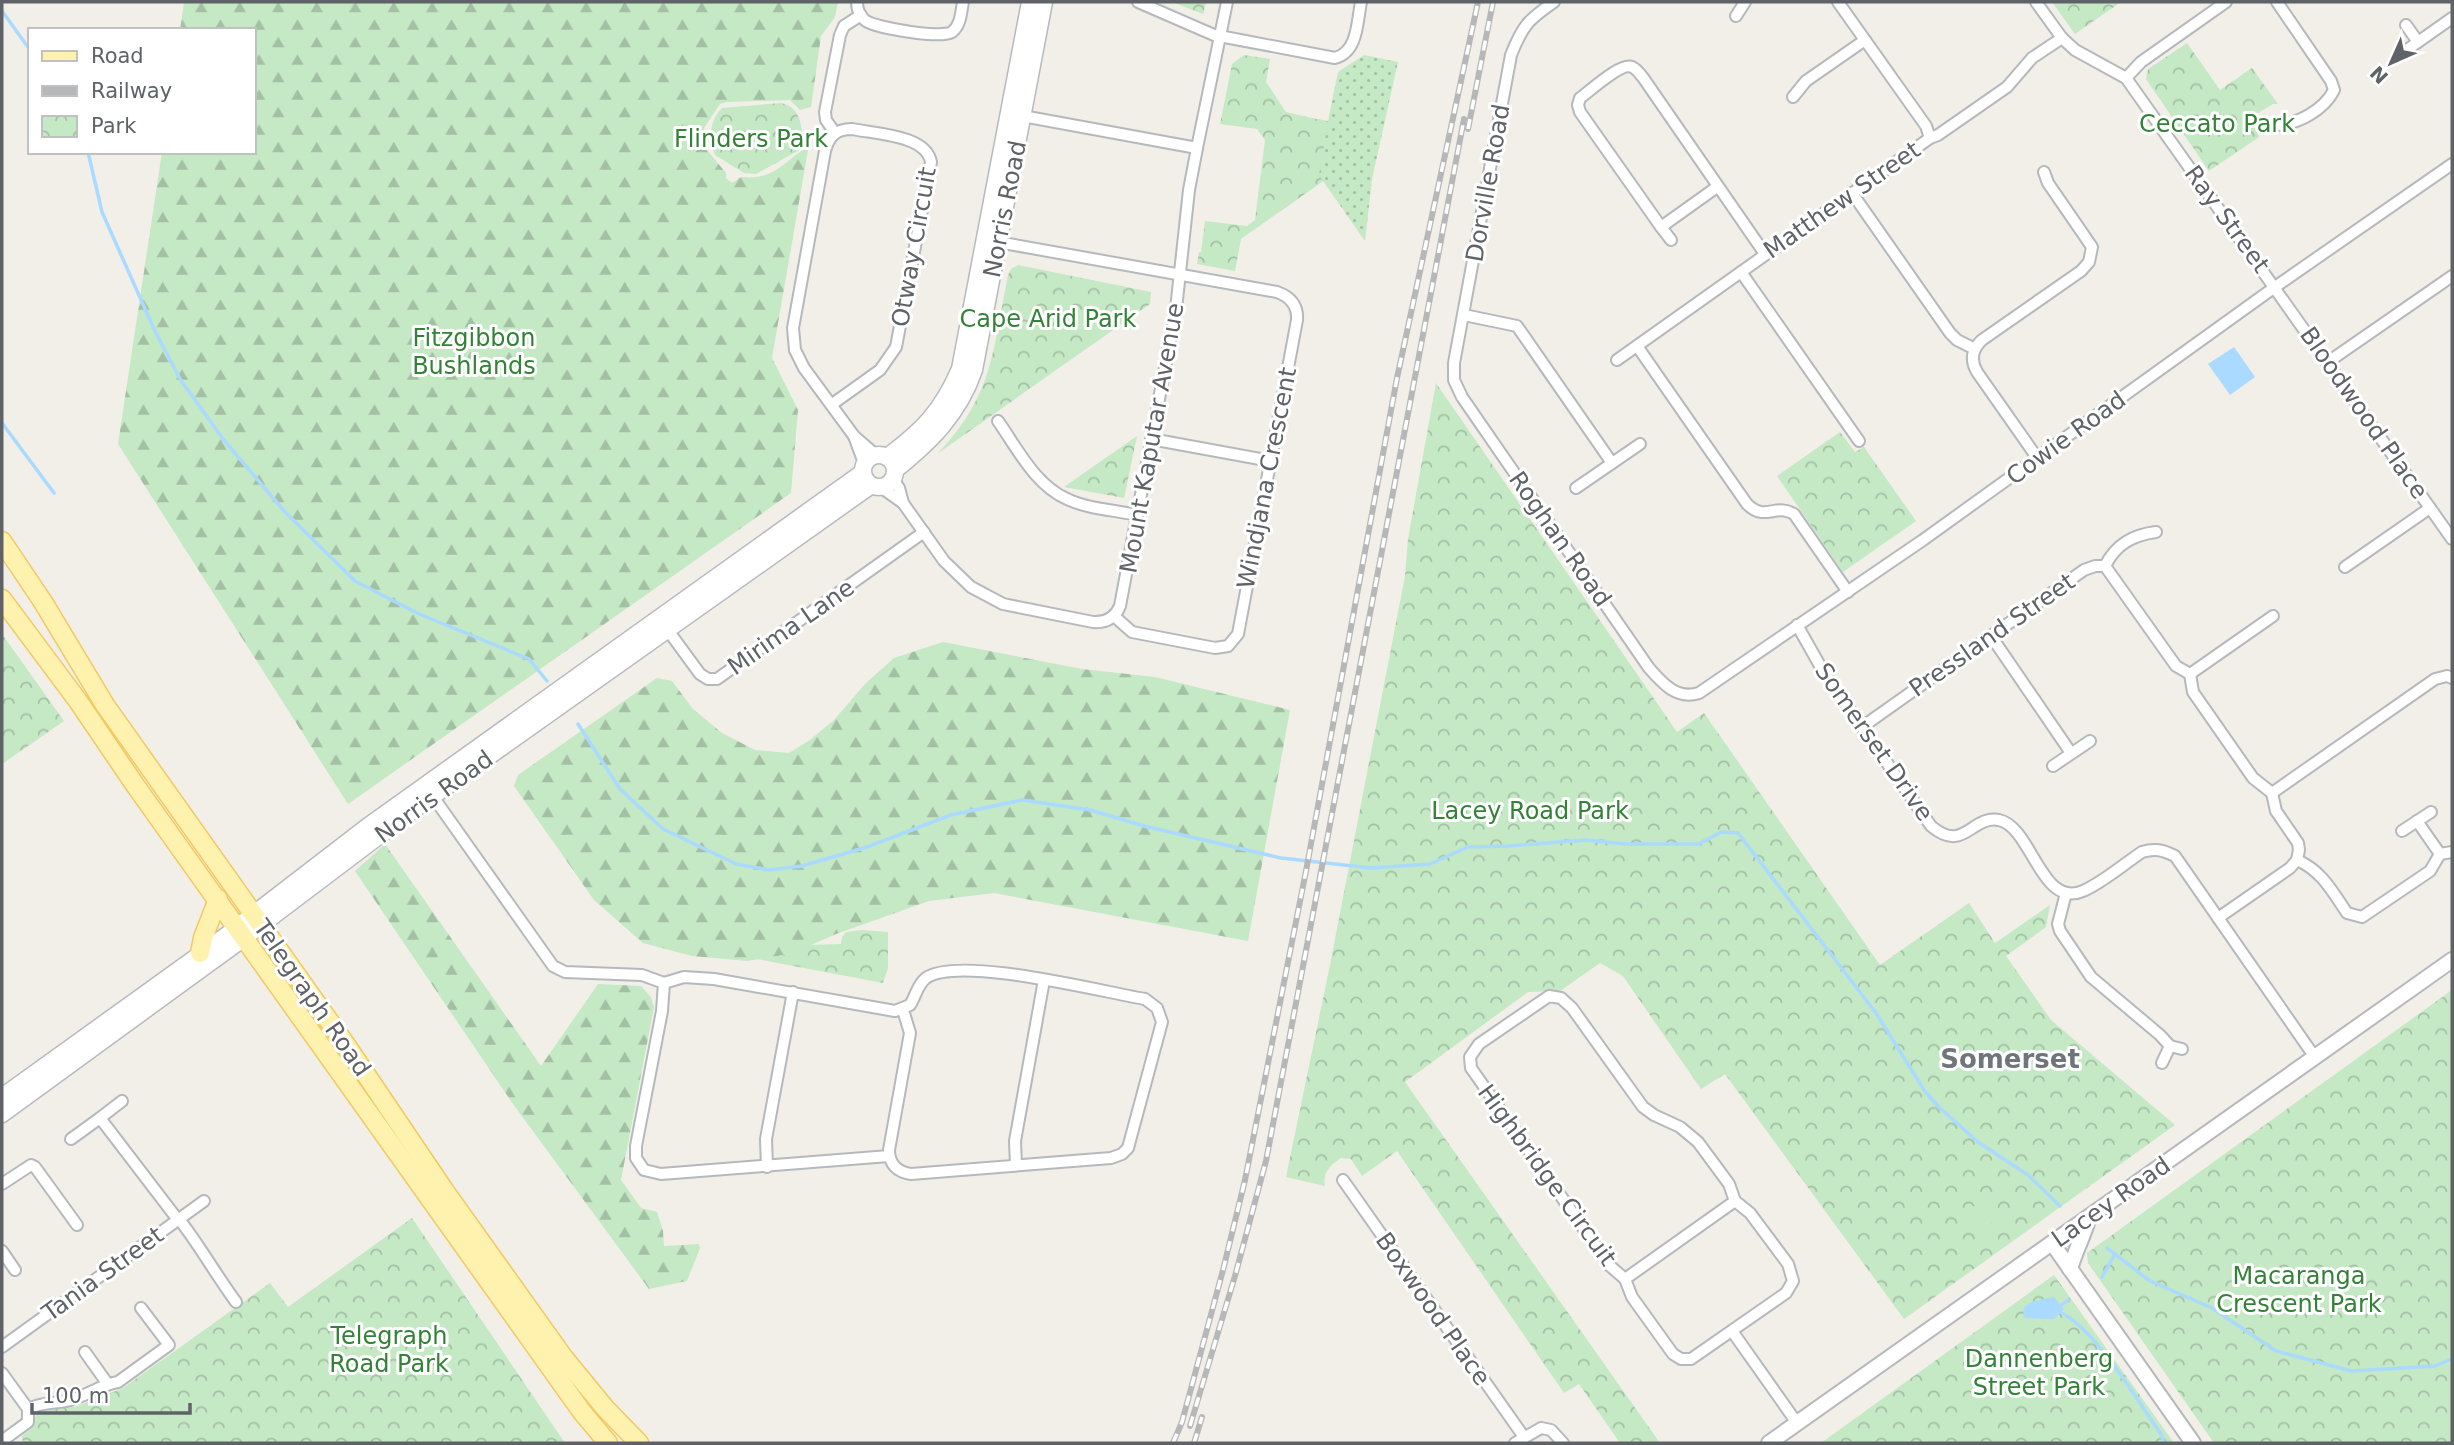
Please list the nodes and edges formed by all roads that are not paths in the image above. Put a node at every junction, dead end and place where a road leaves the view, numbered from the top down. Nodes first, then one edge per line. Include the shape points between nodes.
1 (857, 2) edge
2 (963, 2) edge
3 (1030, 2) edge
4 (1044, 2) edge
5 (1138, 2) edge
6 (1227, 2) edge
7 (1361, 2) edge
8 (1554, 2) edge
9 (1745, 2) edge
10 (1839, 2) edge
11 (2036, 2) edge
12 (2226, 2) edge
13 (2277, 2) edge
14 (861, 15) junction
15 (1736, 16) dead end
16 (2452, 18) edge
17 (2406, 25) dead end
18 (1219, 36) junction
19 (2062, 38) junction
20 (1865, 40) junction
21 (2417, 42) junction
22 (2398, 56) dead end
23 (2126, 78) junction
24 (1793, 97) dead end
25 (1016, 114) junction
26 (2277, 125) dead end
27 (835, 133) junction
28 (1930, 138) junction
29 (1196, 148) junction
30 (2452, 164) edge
31 (2043, 172) dead end
32 (1717, 187) junction
33 (1852, 193) junction
34 (1661, 227) junction
35 (1671, 240) dead end
36 (992, 242) junction
37 (1765, 254) junction
38 (1741, 272) junction
39 (2452, 276) edge
40 (1180, 277) junction
41 (2275, 287) junction
42 (1464, 315) junction
43 (1637, 346) junction
44 (1975, 349) junction
45 (1617, 360) dead end
46 (2328, 362) junction
47 (1454, 380) joint
48 (831, 405) junction
49 (998, 421) dead end
50 (1152, 439) junction
51 (1860, 441) dead end
52 (1640, 444) dead end
53 (2038, 459) junction
54 (1271, 461) junction
55 (1612, 463) junction
56 (879, 471) junction
57 (1576, 488) dead end
58 (2430, 508) junction
59 (1137, 515) junction
60 (924, 532) junction
61 (2156, 532) dead end
62 (2452, 539) edge
63 (2, 541) edge
64 (2105, 566) junction
65 (2345, 567) dead end
66 (1848, 592) junction
67 (2, 599) edge
68 (2273, 616) dead end
69 (1114, 617) junction
70 (1797, 625) junction
71 (667, 629) junction
72 (1990, 636) junction
73 (2190, 674) junction
74 (2452, 678) edge
75 (1674, 692) joint
76 (1862, 727) junction
77 (2090, 741) dead end
78 (2071, 753) junction
79 (2053, 766) dead end
80 (429, 791) junction
81 (2272, 793) junction
82 (2431, 811) dead end
83 (2417, 821) junction
84 (2402, 831) dead end
85 (2446, 853) edge
86 (2297, 859) junction
87 (2066, 893) junction
88 (218, 899) junction
89 (2218, 918) junction
90 (257, 919) junction
91 (241, 932) junction
92 (200, 954) junction
93 (2452, 960) edge
94 (1044, 980) junction
95 (664, 982) junction
96 (793, 992) junction
97 (902, 1010) junction
98 (2170, 1046) junction
99 (2182, 1049) dead end
100 (2314, 1056) junction
101 (2162, 1063) dead end
102 (2, 1097) edge
103 (122, 1101) dead end
104 (2, 1114) edge
105 (100, 1118) junction
106 (71, 1139) dead end
107 (889, 1156) junction
108 (1016, 1165) junction
109 (767, 1167) junction
110 (1343, 1180) dead end
111 (2, 1184) edge
112 (1735, 1201) junction
113 (204, 1202) dead end
114 (2089, 1217) junction
115 (179, 1220) junction
116 (77, 1226) dead end
117 (2052, 1243) junction
118 (2, 1251) edge
119 (2070, 1269) junction
120 (15, 1270) dead end
121 (1625, 1279) junction
122 (236, 1303) dead end
123 (141, 1308) dead end
124 (1732, 1331) junction
125 (2, 1346) edge
126 (85, 1352) dead end
127 (2, 1374) edge
128 (107, 1384) junction
129 (28, 1409) junction
130 (1797, 1423) junction
131 (1520, 1440) edge
132 (2, 1441) edge
133 (608, 1443) edge
134 (639, 1443) edge
135 (1563, 1443) edge
136 (1769, 1443) edge
137 (2193, 1443) edge

1 - 14 street
2 - 14 street via 958,24 942,35 867,22
3 - 25 main road, Norris Road
4 - 25 main road, Norris Road
5 - 18 street
6 - 18 street, Mount Kaputar Avenue
7 - 18 street via 1352,47 1340,57
8 - 42 street, Dorville Road via 1531,17 1511,55
9 - 15 street
10 - 20 street
11 - 19 street, Ray Street
12 - 23 street via 2141,62
13 - 26 street via 2334,90 2325,104 2293,124
14 - 27 street via 839,35 825,112
16 - 21 street
17 - 21 street
18 - 29 street, Mount Kaputar Avenue
19 - 23 street, Ray Street
19 - 28 street, Matthew Street via 2032,58 2007,87
20 - 24 street via 1806,81
20 - 28 street
21 - 22 street
23 - 41 street, Ray Street
25 - 29 street
25 - 36 main road, Norris Road
27 - 48 street via 825,151 793,328 799,359
27 - 48 street, Otway Circuit via 852,130 916,142 931,162 896,346 880,370
28 - 33 street, Matthew Street
29 - 40 street, Mount Kaputar Avenue
30 - 41 street, Cowie Road
31 - 44 street via 2092,247 2089,262
32 - 34 street
32 - 34 street via 1644,79 1634,68 1621,67 1580,98 1578,105
32 - 37 street
33 - 37 street, Matthew Street
33 - 44 street via 1950,333
34 - 35 street
36 - 40 street, Windjana Crescent
36 - 56 main road, Norris Road via 952,388 929,424
37 - 38 street, Matthew Street
38 - 43 street, Matthew Street
38 - 51 street
39 - 46 street
40 - 50 street, Mount Kaputar Avenue
40 - 54 street, Windjana Crescent via 1277,292 1294,304 1297,320
41 - 46 street, Bloodwood Place
41 - 53 street, Cowie Road
42 - 47 street, Dorville Road
42 - 55 street via 1517,326
43 - 45 street, Matthew Street
43 - 66 street via 1747,504 1759,513 1780,509 1794,514
44 - 53 street via 1975,368
46 - 58 street, Bloodwood Place
47 - 75 street, Roghan Road via 1617,623 1657,677
48 - 56 street
49 - 59 street via 1053,491 1074,502
50 - 54 street
50 - 59 street, Mount Kaputar Avenue
52 - 55 street
53 - 66 street, Cowie Road
54 - 69 street, Windjana Crescent via 1240,626 1231,643 1215,648 1132,632
55 - 57 street
56 - 60 street
56 - 71 main road, Norris Road
56 - 80 main road, Norris Road
58 - 62 street, Bloodwood Place
58 - 65 street
59 - 69 street, Mount Kaputar Avenue via 1121,606
60 - 69 street via 957,576 990,598 1093,622
60 - 71 street, Mirima Lane via 717,679 700,674
61 - 64 street via 2139,534 2120,546
63 - 90 main road, Telegraph Road via 105,705
64 - 72 street, Pressland Street via 2084,570
64 - 73 street, Pressland Street via 2176,666
66 - 70 street, Cowie Road
67 - 88 main road, Telegraph Road
68 - 73 street
70 - 75 street, Cowie Road via 1699,693
70 - 76 street, Somerset Drive
71 - 80 main road, Norris Road
72 - 76 street, Pressland Street
72 - 78 street
73 - 81 street, Pressland Street via 2193,692 2253,778
74 - 81 street via 2435,679
76 - 87 street, Somerset Drive via 1941,835 1962,836 1986,821 2006,823 2050,883
77 - 78 street
78 - 79 street
80 - 90 main road, Norris Road via 387,829
80 - 95 street via 553,966 565,972 642,975
81 - 86 street, Pressland Street via 2276,811 2298,843
82 - 83 street
83 - 84 street
83 - 85 street
85 - 86 street via 2430,871 2362,917 2347,913 2318,872
86 - 89 street
87 - 89 street via 2082,892 2142,852 2164,850 2175,856
87 - 98 street via 2060,931 2098,984
88 - 91 main road, Telegraph Road
88 - 92 main road
89 - 100 street
90 - 91 main road, Norris Road
90 - 134 main road, Telegraph Road via 549,1339
91 - 92 main road, Norris Road
91 - 104 main road, Norris Road
91 - 133 main road, Telegraph Road
92 - 102 main road, Norris Road
93 - 100 street, Lacey Road
94 - 97 street via 988,970 937,973 924,980
94 - 108 street via 1015,1141
94 - 108 street via 1145,999 1157,1008 1162,1022 1125,1151 1111,1158
95 - 96 street via 689,977
95 - 109 street via 636,1146 638,1163 653,1174
96 - 97 street
96 - 109 street via 766,1139
97 - 107 street via 910,1033
98 - 99 street
98 - 101 street
100 - 114 street, Lacey Road
103 - 105 street
105 - 106 street
105 - 115 street
107 - 108 street via 896,1168 911,1174
107 - 109 street
110 - 131 street, Boxwood Place
111 - 116 street via 26,1166 35,1167
112 - 121 street
112 - 121 street, Highbridge Circuit via 1729,1184 1692,1136 1643,1107 1572,1008 1561,998 1541,1000 1479,1044 1470,1057 1475,1074 1610,1266
112 - 124 street, Highbridge Circuit via 1750,1213 1793,1277 1786,1293
113 - 115 street, Tania Street
114 - 117 street, Lacey Road
114 - 119 street
115 - 122 street
115 - 125 street, Tania Street
117 - 119 street
117 - 130 street, Lacey Road
118 - 120 street
119 - 137 street
121 - 124 street, Highbridge Circuit via 1632,1297 1676,1357 1691,1359
123 - 128 street via 169,1345 118,1382
124 - 130 street
126 - 128 street
127 - 129 street
128 - 129 street via 67,1401 41,1402
129 - 132 street via 28,1422
130 - 136 street, Lacey Road
131 - 135 street via 1547,1428

